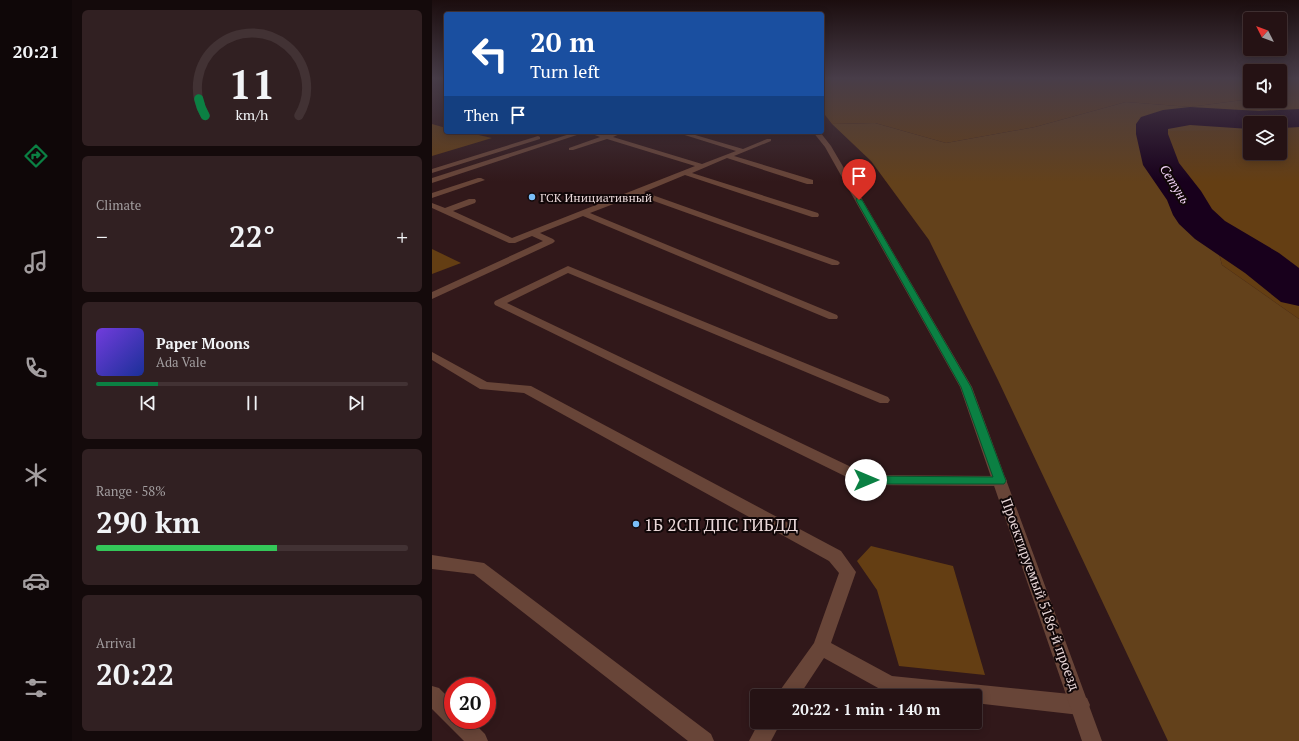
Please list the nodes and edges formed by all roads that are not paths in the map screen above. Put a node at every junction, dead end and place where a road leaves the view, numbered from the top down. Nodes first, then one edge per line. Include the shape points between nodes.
1 (577, 134) edge
2 (596, 134) edge
3 (614, 134) edge
4 (689, 134) edge
5 (818, 134) edge
6 (542, 137) dead end
7 (606, 137) junction
8 (769, 140) dead end
9 (571, 149) dead end
10 (742, 151) junction
11 (727, 156) junction
12 (702, 166) junction
13 (432, 171) edge
14 (685, 173) junction
15 (481, 180) dead end
16 (432, 181) edge
17 (810, 182) dead end
18 (638, 192) junction
19 (432, 196) edge
20 (472, 201) dead end
21 (432, 205) edge
22 (445, 211) junction
23 (583, 213) junction
24 (815, 215) dead end
25 (532, 233) junction
26 (835, 263) dead end
27 (432, 296) edge
28 (833, 317) dead end
29 (432, 355) edge
30 (884, 400) dead end
31 (1000, 481) junction
32 (432, 562) edge
33 (821, 647) junction
34 (793, 689) edge
35 (432, 695) edge
36 (1080, 705) junction
37 (444, 707) edge
38 (466, 729) edge
39 (767, 729) edge
40 (478, 741) edge
41 (704, 741) edge
42 (759, 741) edge
43 (1092, 741) edge

1 - 16 street
2 - 7 street
3 - 7 street
4 - 10 street
5 - 31 street, Проектируемый 5186-й проезд via 828,146 966,387
6 - 13 street
7 - 9 street
7 - 12 street
8 - 10 street
10 - 11 street
11 - 12 street
11 - 17 street
12 - 14 street
14 - 18 street
14 - 24 street
15 - 19 street
18 - 23 street
18 - 26 street
20 - 22 street
21 - 22 street
22 - 25 street via 512,241
23 - 25 street
23 - 28 street
25 - 27 street via 550,241
29 - 33 street via 484,386 527,389 835,556 848,572
30 - 31 street via 568,269 499,303 866,480
31 - 36 street, Проектируемый 5186-й проезд
32 - 41 street via 478,568
33 - 34 street
33 - 36 street via 889,685
35 - 37 street
36 - 43 street, Проектируемый 5186-й проезд
38 - 40 street
39 - 42 street

